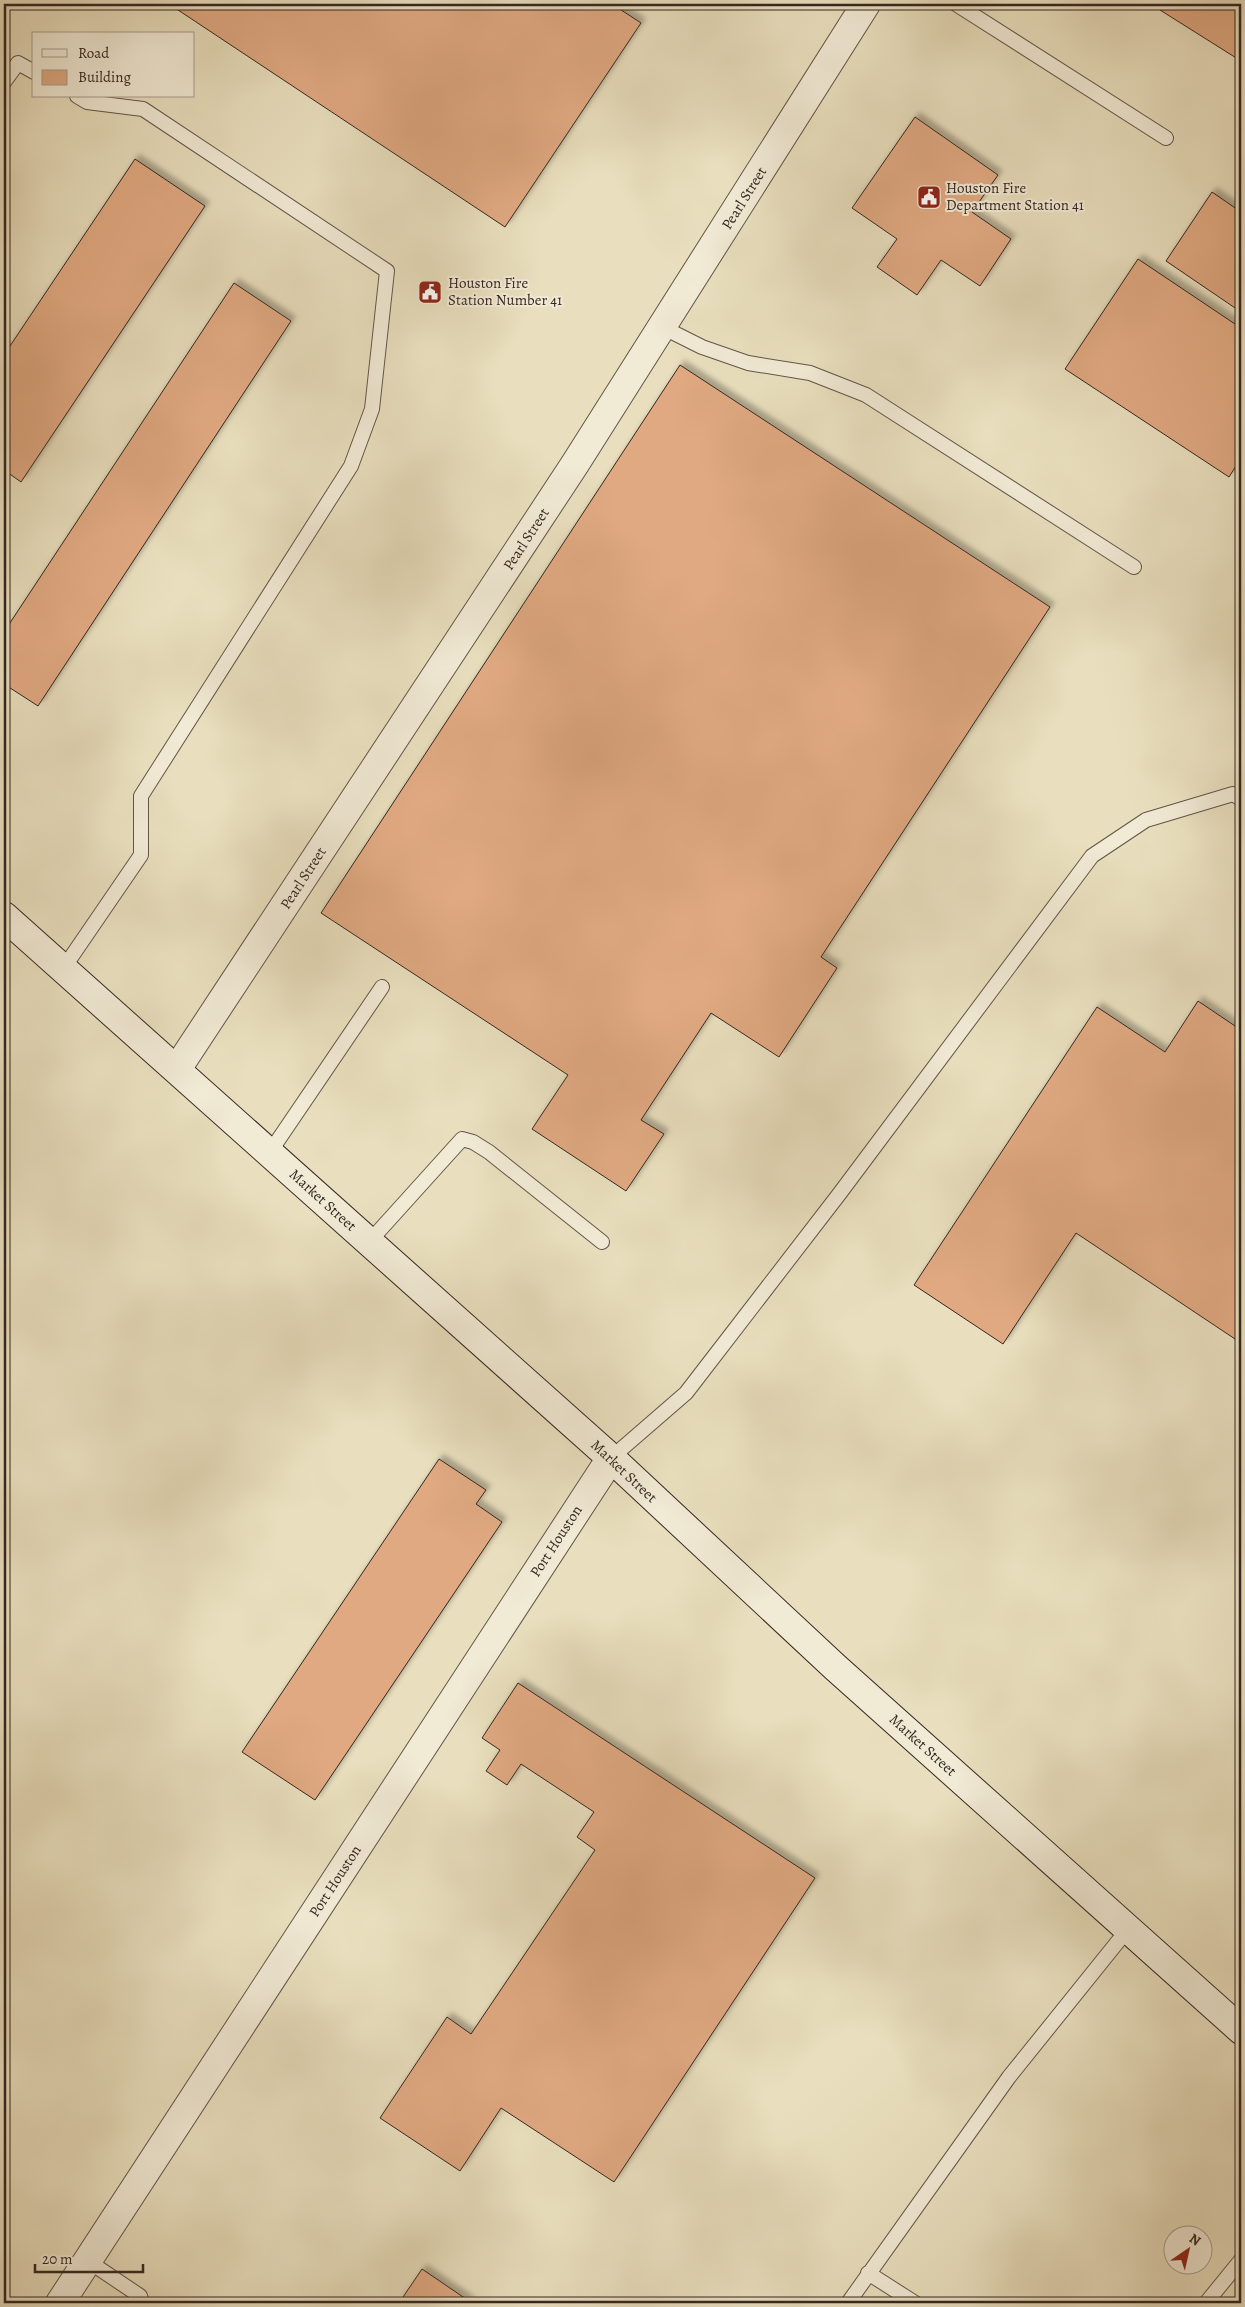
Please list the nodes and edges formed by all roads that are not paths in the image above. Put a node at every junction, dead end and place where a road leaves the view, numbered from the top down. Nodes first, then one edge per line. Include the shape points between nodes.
1 (866, 4) edge
2 (956, 4) edge
3 (32, 71) edge
4 (4, 82) edge
5 (80, 98) edge
6 (1166, 138) dead end
7 (662, 327) junction
8 (1134, 567) dead end
9 (1241, 798) edge
10 (4, 916) edge
11 (63, 969) junction
12 (382, 987) dead end
13 (178, 1070) junction
14 (270, 1152) junction
15 (370, 1242) junction
16 (602, 1242) dead end
17 (610, 1458) junction
18 (1128, 1929) junction
19 (1241, 2030) edge
20 (1241, 2260) edge
21 (88, 2261) junction
22 (868, 2273) junction
23 (60, 2303) edge
24 (142, 2303) edge
25 (848, 2303) edge
26 (915, 2303) edge
27 (1206, 2303) edge

1 - 7 street, Pearl Street
2 - 6 lane
3 - 4 lane via 18,63
5 - 11 lane via 87,102 143,109 387,271 372,409 351,466 142,796 141,855
7 - 8 lane via 702,347 748,363 810,373 866,395
7 - 13 street, Pearl Street
9 - 17 lane via 1233,794 1146,820 1092,856 840,1194 686,1393
10 - 11 street, Market Street
11 - 13 street, Market Street
12 - 14 lane
13 - 14 street, Market Street
14 - 15 street, Market Street
15 - 16 lane via 462,1138 489,1152
15 - 17 street, Market Street
17 - 18 street, Market Street via 835,1667
17 - 21 street, Port Houston
18 - 19 street, Market Street
18 - 22 lane via 1009,2077
20 - 27 lane
21 - 23 street, Port Houston
21 - 24 lane via 140,2296
22 - 25 lane
22 - 26 lane

